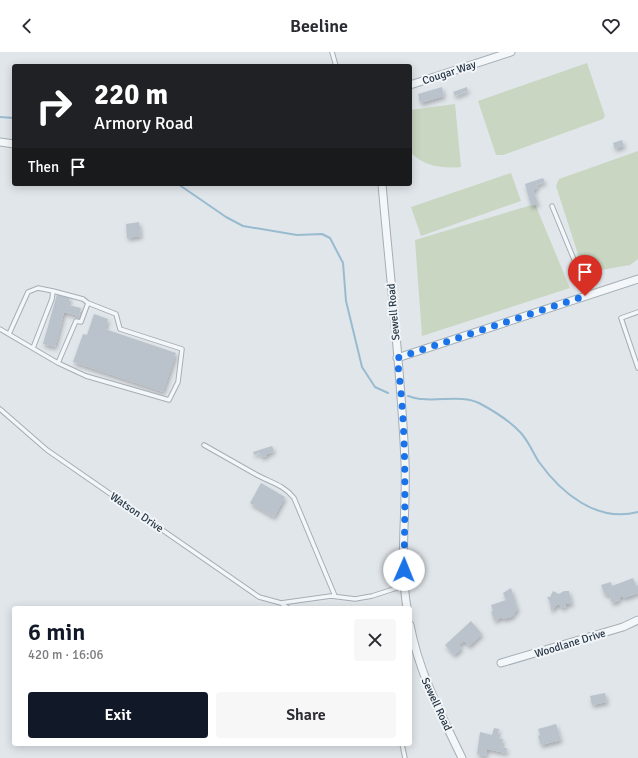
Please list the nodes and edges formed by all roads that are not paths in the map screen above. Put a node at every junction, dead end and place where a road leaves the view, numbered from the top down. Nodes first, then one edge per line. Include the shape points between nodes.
1 (332, 52) edge
2 (511, 52) edge
3 (335, 64) edge
4 (412, 84) edge
5 (0, 142) edge
6 (12, 144) edge
7 (382, 186) edge
8 (552, 206) dead end
9 (638, 279) edge
10 (53, 291) junction
11 (585, 296) junction
12 (88, 303) junction
13 (638, 312) edge
14 (0, 329) edge
15 (9, 334) junction
16 (33, 348) junction
17 (397, 358) junction
18 (58, 363) junction
19 (638, 368) edge
20 (0, 409) edge
21 (204, 445) dead end
22 (403, 586) junction
23 (334, 596) junction
24 (281, 603) junction
25 (285, 606) edge
26 (407, 606) edge
27 (638, 620) edge
28 (412, 636) edge
29 (501, 663) dead end
30 (402, 746) edge
31 (405, 758) edge
32 (462, 758) edge

1 - 3 lane
2 - 4 street, Cougar Way
5 - 6 street
7 - 17 street, Sewell Road
8 - 11 lane via 575,262
9 - 11 street
10 - 12 lane via 84,299
10 - 15 lane via 38,288 28,292
10 - 16 lane
11 - 17 street
12 - 18 lane via 81,322 76,321
12 - 18 lane via 116,314 120,329 182,349 178,382 169,400 86,376
13 - 19 lane via 622,318
14 - 15 lane
15 - 16 lane
16 - 18 lane
17 - 22 street, Sewell Road via 402,390 406,474
20 - 24 lane, Watson Drive via 47,450 258,597
21 - 23 lane via 291,493
22 - 23 lane via 366,598 349,599
22 - 26 street, Sewell Road
23 - 24 lane
24 - 25 lane
27 - 29 street, Woodlane Drive
28 - 32 street, Sewell Road via 426,683
30 - 31 lane

